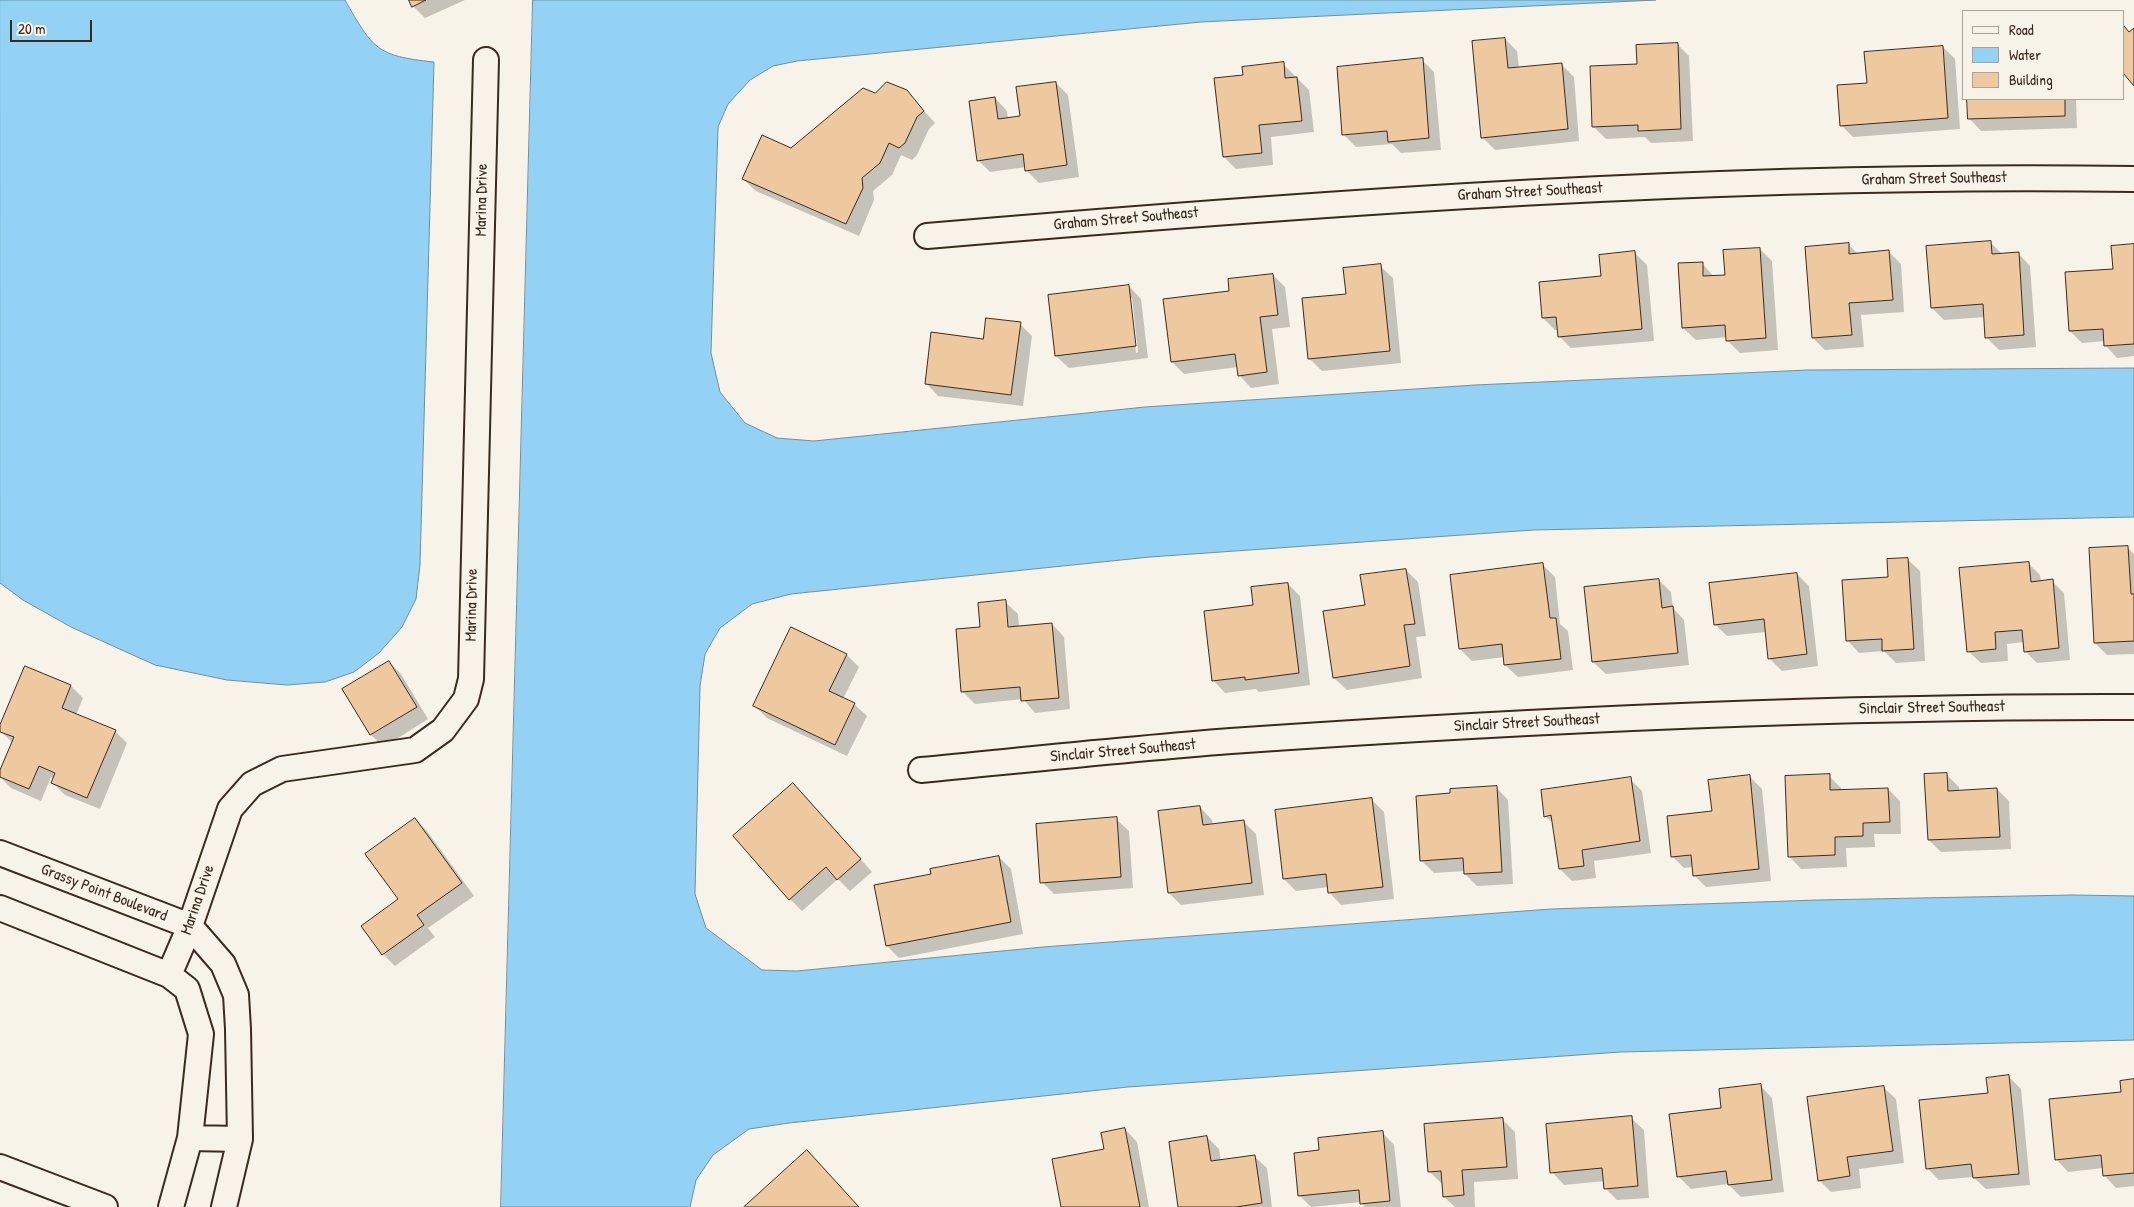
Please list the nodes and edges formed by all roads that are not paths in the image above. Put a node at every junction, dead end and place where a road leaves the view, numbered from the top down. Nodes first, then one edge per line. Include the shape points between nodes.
1 (486, 60) dead end
2 (2134, 179) edge
3 (927, 236) dead end
4 (2134, 707) edge
5 (921, 770) dead end
6 (0, 853) edge
7 (0, 908) edge
8 (190, 926) junction
9 (169, 975) junction
10 (190, 1138) junction
11 (240, 1139) junction
12 (0, 1167) edge
13 (105, 1207) edge
14 (171, 1207) edge
15 (224, 1207) edge

1 - 8 street, Marina Drive via 471,679 466,698 443,730 415,750 282,769 252,784 230,809
2 - 3 street, Graham Street Southeast via 1841,181 1415,198
4 - 5 street, Sinclair Street Southeast via 1829,710 1460,726 1227,742
6 - 8 street, Grassy Point Boulevard
7 - 9 street
8 - 9 street, Marina Drive
8 - 11 street, Grassy Point Boulevard via 223,964 236,995
9 - 10 street via 187,990 201,1034
10 - 11 street
10 - 14 street
11 - 15 street, Grassy Point Boulevard
12 - 13 street

